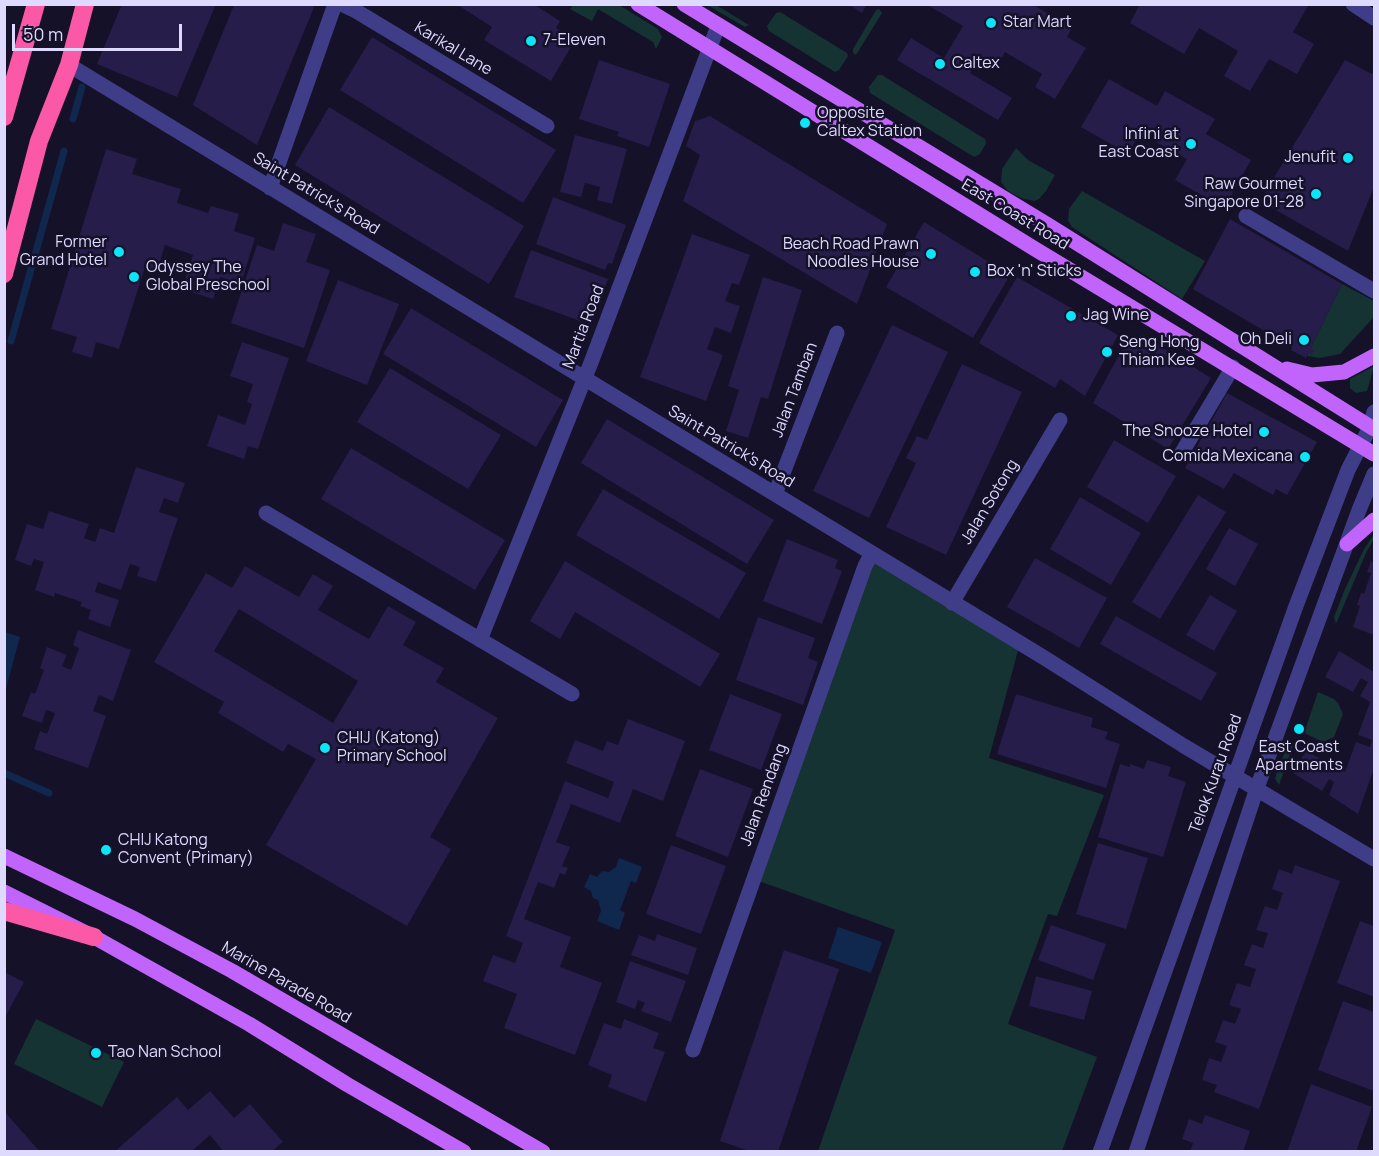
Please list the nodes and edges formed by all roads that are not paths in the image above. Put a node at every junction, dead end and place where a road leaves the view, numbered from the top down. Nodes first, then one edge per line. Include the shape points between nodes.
1 (36, 4) edge
2 (86, 4) edge
3 (335, 4) edge
4 (340, 4) edge
5 (638, 4) edge
6 (684, 4) edge
7 (1353, 4) edge
8 (1374, 18) edge
9 (718, 26) junction
10 (710, 48) junction
11 (69, 65) junction
12 (9, 81) edge
13 (4, 117) edge
14 (547, 126) dead end
15 (270, 188) junction
16 (1246, 216) dead end
17 (4, 274) edge
18 (1374, 291) edge
19 (837, 333) dead end
20 (1374, 356) edge
21 (1272, 365) junction
22 (1233, 367) junction
23 (585, 378) junction
24 (1060, 420) dead end
25 (1373, 423) edge
26 (1361, 445) junction
27 (1181, 454) dead end
28 (1374, 454) edge
29 (1374, 474) edge
30 (775, 494) junction
31 (266, 513) dead end
32 (1374, 520) edge
33 (1347, 544) junction
34 (872, 553) junction
35 (952, 603) junction
36 (480, 640) junction
37 (572, 694) dead end
38 (1234, 775) junction
39 (1257, 788) junction
40 (4, 856) edge
41 (1374, 859) edge
42 (4, 892) edge
43 (4, 911) edge
44 (94, 937) junction
45 (693, 1050) dead end
46 (534, 1149) edge
47 (463, 1151) edge
48 (1100, 1152) edge
49 (1136, 1152) edge

1 - 12 highway
2 - 11 highway
3 - 15 street
4 - 14 street, Karikal Lane
5 - 10 main road, East Coast Road
6 - 9 main road, East Coast Road
7 - 8 street
9 - 10 street, Martia Road
9 - 21 main road, East Coast Road
10 - 22 main road, East Coast Road
10 - 23 street, Martia Road
11 - 15 street, Saint Patrick's Road
11 - 17 highway via 39,141
12 - 13 highway
15 - 23 street, Saint Patrick's Road
16 - 18 street
19 - 30 street, Jalan Tamban
20 - 21 main road via 1344,372 1312,375
21 - 25 main road, East Coast Road
22 - 26 main road, East Coast Road
22 - 27 street
23 - 30 street, Saint Patrick's Road
23 - 36 street, Martia Road
24 - 35 street, Jalan Sotong
25 - 26 street, Telok Kurau Road
26 - 28 main road, East Coast Road
26 - 38 street, Telok Kurau Road via 1324,531
29 - 33 street
30 - 34 street, Saint Patrick's Road
31 - 36 street
32 - 33 main road
33 - 39 street
34 - 35 street, Saint Patrick's Road
34 - 45 street, Jalan Rendang
35 - 38 street, Saint Patrick's Road
36 - 37 street
38 - 39 street, Saint Patrick's Road
38 - 48 street, Telok Kurau Road
39 - 41 street, Saint Patrick's Road
39 - 49 street
40 - 46 main road, Marine Parade Road via 232,971
42 - 44 main road
43 - 44 highway
44 - 47 main road

